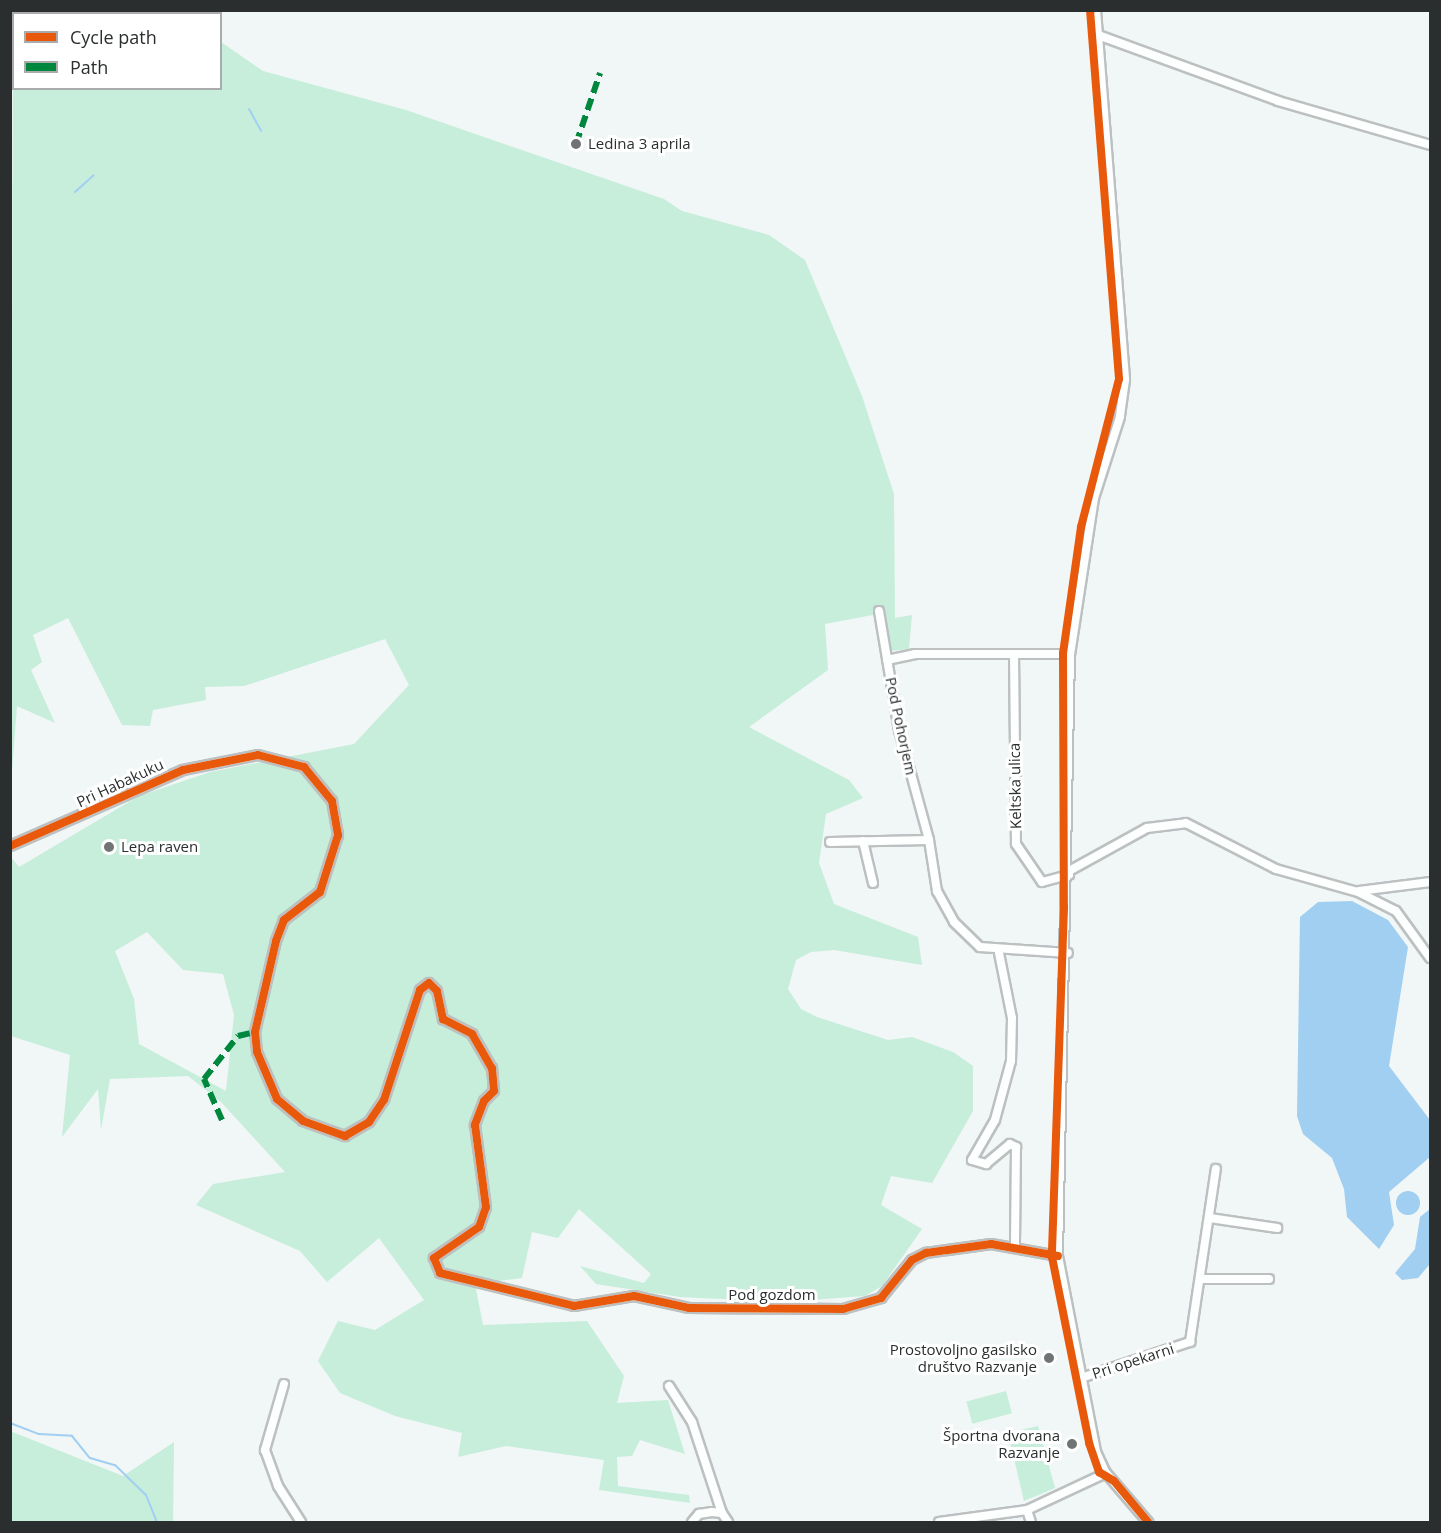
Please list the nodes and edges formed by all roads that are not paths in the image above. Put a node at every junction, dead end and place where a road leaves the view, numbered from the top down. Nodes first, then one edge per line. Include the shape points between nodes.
1 (1096, 10) edge
2 (1098, 35) junction
3 (1431, 145) edge
4 (879, 611) dead end
5 (1014, 654) junction
6 (1070, 654) junction
7 (887, 660) junction
8 (929, 840) junction
9 (863, 841) junction
10 (830, 842) dead end
11 (10, 846) edge
12 (1069, 873) junction
13 (1431, 882) edge
14 (873, 884) dead end
15 (1358, 892) junction
16 (999, 953) junction
17 (1068, 953) junction
18 (1431, 958) edge
19 (255, 1032) joint
20 (1216, 1169) dead end
21 (1210, 1218) junction
22 (1277, 1228) dead end
23 (1015, 1248) junction
24 (1058, 1256) junction
25 (1202, 1279) junction
26 (1269, 1279) dead end
27 (1084, 1377) junction
28 (284, 1384) dead end
29 (669, 1386) dead end
30 (1102, 1473) junction
31 (1027, 1510) junction
32 (722, 1513) junction
33 (301, 1522) edge
34 (692, 1522) edge
35 (728, 1522) edge
36 (939, 1522) edge
37 (1031, 1522) edge
38 (1148, 1522) edge

1 - 2 street
2 - 3 street via 1278,101
2 - 6 street via 1125,380 1120,417 1094,498
4 - 7 street, Pod Pohorjem
5 - 6 street
5 - 7 street
5 - 12 street, Keltska ulica via 1016,844 1042,882
6 - 12 street
7 - 8 street, Pod Pohorjem via 899,730
8 - 9 street
8 - 16 street, Pod Pohorjem via 937,891 954,922 980,947
9 - 10 street
9 - 14 street
11 - 19 street, Pri Habakuku via 183,770 258,755 304,767 332,801 338,835 320,892 284,920
12 - 15 street via 1147,828 1186,823 1276,869
12 - 17 street
13 - 15 street
15 - 18 street via 1396,911
16 - 17 street, Pod Pohorjem
16 - 23 street via 1013,1049 995,1120 972,1160 986,1164 1010,1144 1016,1147
17 - 24 street
19 - 23 street, Pod gozdom via 277,1099 303,1121 345,1136 369,1122 384,1100 420,990 429,983 437,991 443,1019 472,1034 492,1068 494,1091 484,1101 475,1125 486,1207 479,1227 434,1258 440,1274 574,1306 634,1296 689,1308 843,1309 881,1298 912,1260 926,1253 992,1244
20 - 21 street, Pri opekarni
21 - 22 street
21 - 25 street, Pri opekarni
23 - 24 street, Pod gozdom
24 - 27 street
25 - 26 street
25 - 27 street, Pri opekarni via 1190,1342
27 - 30 street via 1090,1431
28 - 33 street via 265,1450 278,1486
29 - 32 street via 692,1422
30 - 31 street
30 - 38 street
31 - 36 street
31 - 37 street
32 - 34 street via 699,1514
32 - 35 street

